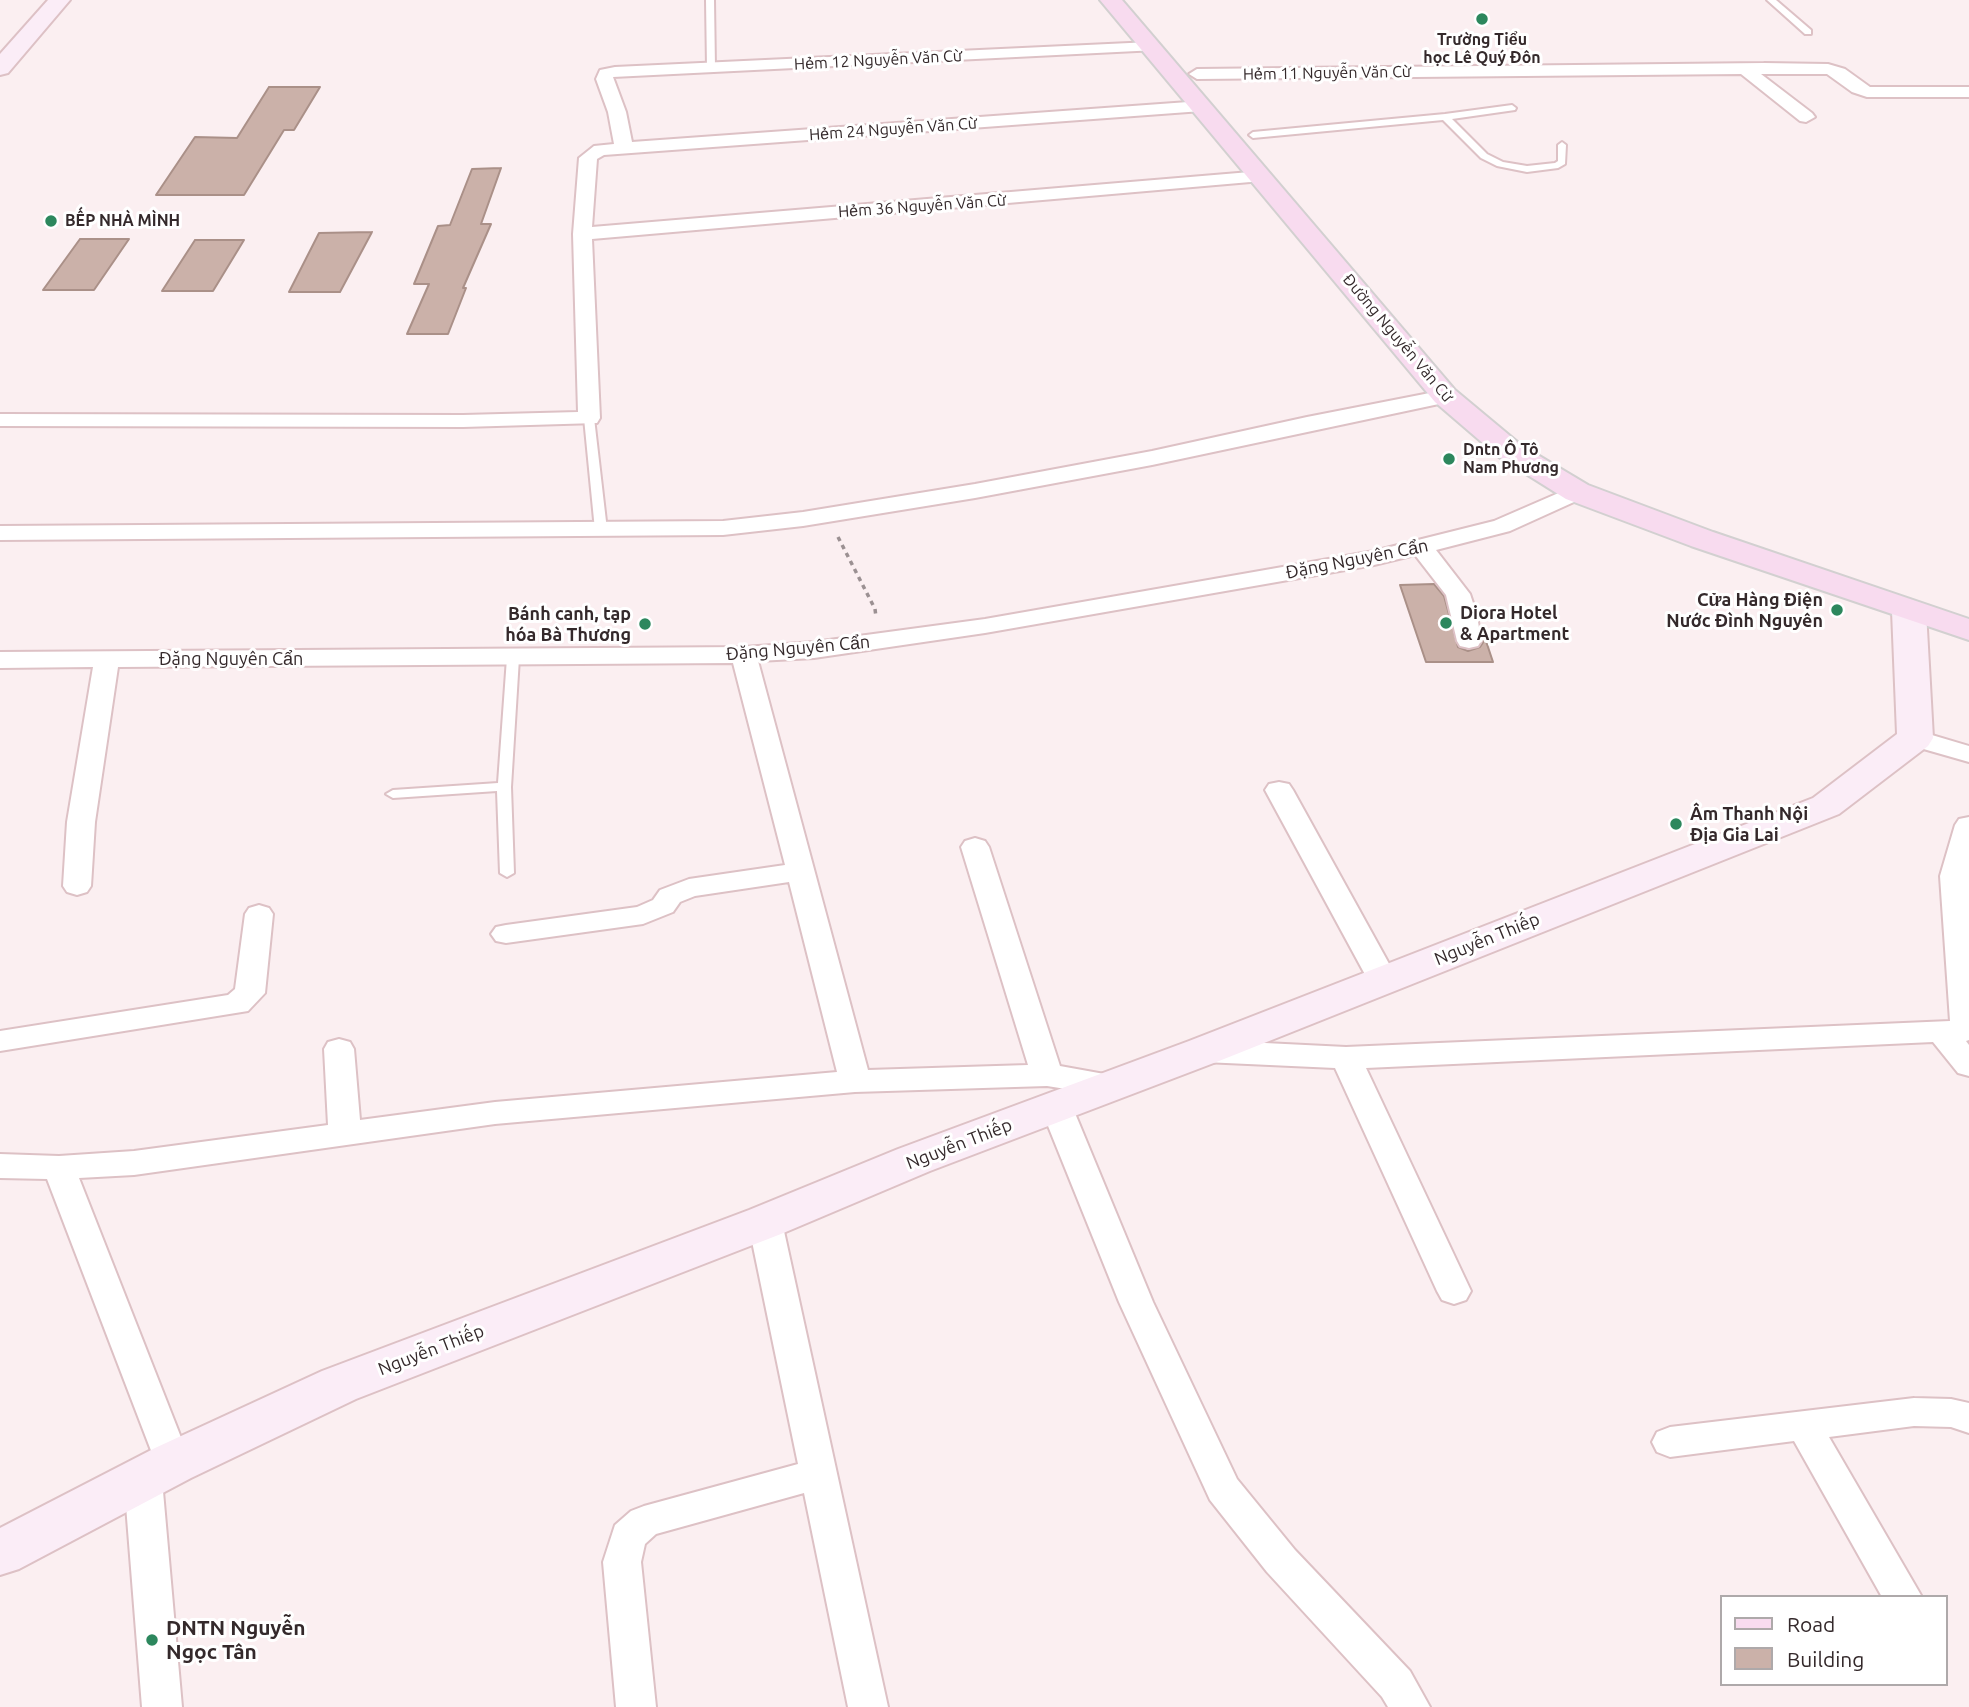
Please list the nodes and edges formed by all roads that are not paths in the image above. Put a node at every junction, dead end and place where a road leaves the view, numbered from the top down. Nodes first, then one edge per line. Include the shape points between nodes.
1 (59, 0) edge
2 (710, 0) edge
3 (1111, 0) edge
4 (1133, 0) edge
5 (1771, 0) edge
6 (1808, 32) dead end
7 (1151, 47) junction
8 (4, 59) edge
9 (711, 68) junction
10 (1752, 69) junction
11 (1186, 75) junction
12 (1969, 92) edge
13 (1202, 106) junction
14 (1511, 108) dead end
15 (1445, 117) junction
16 (1806, 117) dead end
17 (1253, 135) junction
18 (1562, 145) dead end
19 (624, 149) junction
20 (1262, 176) junction
21 (582, 234) junction
22 (1405, 308) junction
23 (1376, 312) junction
24 (1440, 348) dead end
25 (1456, 387) junction
26 (589, 418) junction
27 (0, 420) edge
28 (1577, 492) junction
29 (601, 530) junction
30 (0, 533) edge
31 (1422, 548) junction
32 (1909, 611) junction
33 (1969, 613) edge
34 (1969, 630) edge
35 (1469, 640) dead end
36 (744, 655) junction
37 (513, 658) junction
38 (107, 659) junction
39 (0, 660) edge
40 (1915, 738) junction
41 (1969, 754) edge
42 (504, 787) junction
43 (1279, 790) dead end
44 (393, 794) dead end
45 (1969, 825) edge
46 (975, 847) dead end
47 (802, 871) junction
48 (507, 873) dead end
49 (77, 886) dead end
50 (259, 914) dead end
51 (506, 934) dead end
52 (1383, 980) junction
53 (1959, 1031) edge
54 (0, 1041) edge
55 (339, 1049) dead end
56 (1205, 1051) junction
57 (1346, 1058) junction
58 (1969, 1065) edge
59 (855, 1081) junction
60 (1052, 1090) junction
61 (345, 1133) junction
62 (0, 1166) edge
63 (59, 1168) junction
64 (765, 1222) junction
65 (1454, 1291) dead end
66 (1969, 1418) edge
67 (1804, 1426) junction
68 (1670, 1442) dead end
69 (158, 1471) junction
70 (817, 1474) junction
71 (0, 1553) edge
72 (1902, 1595) edge
73 (162, 1707) edge
74 (636, 1707) edge
75 (868, 1707) edge
76 (1409, 1707) edge

1 - 8 street
2 - 9 lane
3 - 7 main road, Đường Nguyễn Văn Cừ
4 - 11 main road, Đường Nguyễn Văn Cừ
5 - 6 lane
7 - 9 street, Hẻm 12 Nguyễn Văn Cừ
7 - 11 main road, Đường Nguyễn Văn Cừ
9 - 19 street, Hẻm 12 Nguyễn Văn Cừ via 606,74
10 - 11 street, Hẻm 11 Nguyễn Văn Cừ
10 - 12 street, Hẻm 11 Nguyễn Văn Cừ via 1836,70 1867,92
10 - 16 street via 1750,76
11 - 13 main road, Đường Nguyễn Văn Cừ
11 - 17 main road, Đường Nguyễn Văn Cừ
13 - 19 street, Hẻm 24 Nguyễn Văn Cừ
13 - 20 main road, Đường Nguyễn Văn Cừ
14 - 15 lane
15 - 17 lane
15 - 18 lane via 1484,156 1515,168 1558,165
17 - 22 main road, Đường Nguyễn Văn Cừ
19 - 21 street, Hẻm 24 Nguyễn Văn Cừ via 600,150 588,158
20 - 21 street, Hẻm 36 Nguyễn Văn Cừ
20 - 23 main road, Đường Nguyễn Văn Cừ
21 - 26 street
22 - 23 main road
22 - 24 main road, Đường Nguyễn Văn Cừ
23 - 25 main road, Đường Nguyễn Văn Cừ
25 - 28 main road, Đường Nguyễn Văn Cừ via 1510,451
25 - 29 street via 1139,460 827,515 723,528
25 - 33 main road, Đường Nguyễn Văn Cừ via 1577,468
26 - 27 street
26 - 29 lane
28 - 31 street, Đặng Nguyên Cẩn via 1502,526
28 - 32 main road, Đường Nguyễn Văn Cừ
29 - 30 street
31 - 35 street via 1458,594
31 - 36 street, Đặng Nguyên Cẩn via 985,626
32 - 34 main road, Đường Nguyễn Văn Cừ
32 - 40 street
36 - 37 street, Đặng Nguyên Cẩn
36 - 47 street
37 - 38 street, Đặng Nguyên Cẩn
37 - 42 lane
38 - 39 street, Đặng Nguyên Cẩn
38 - 49 street via 81,822
40 - 41 street
40 - 52 street, Nguyễn Thiếp via 1826,806
42 - 44 lane
42 - 48 lane
43 - 52 street
45 - 53 street via 1954,876
46 - 60 street
47 - 51 street via 689,888 643,915
47 - 59 street
50 - 54 street via 250,993 237,1004
52 - 56 street, Nguyễn Thiếp
53 - 57 street
53 - 58 street
55 - 61 street
56 - 57 street
56 - 60 street, Nguyễn Thiếp via 1111,1085
57 - 65 street
59 - 60 street
59 - 61 street via 495,1113
60 - 64 street, Nguyễn Thiếp
60 - 76 street via 1136,1302 1223,1489 1282,1561 1396,1684
61 - 63 street via 134,1163
62 - 63 street
63 - 69 street
64 - 69 street, Nguyễn Thiếp via 339,1385
64 - 70 street
66 - 67 street via 1914,1412
67 - 68 street
67 - 72 street
69 - 71 street, Nguyễn Thiếp
69 - 73 street
70 - 74 street via 643,1522 628,1536 622,1562
70 - 75 street

